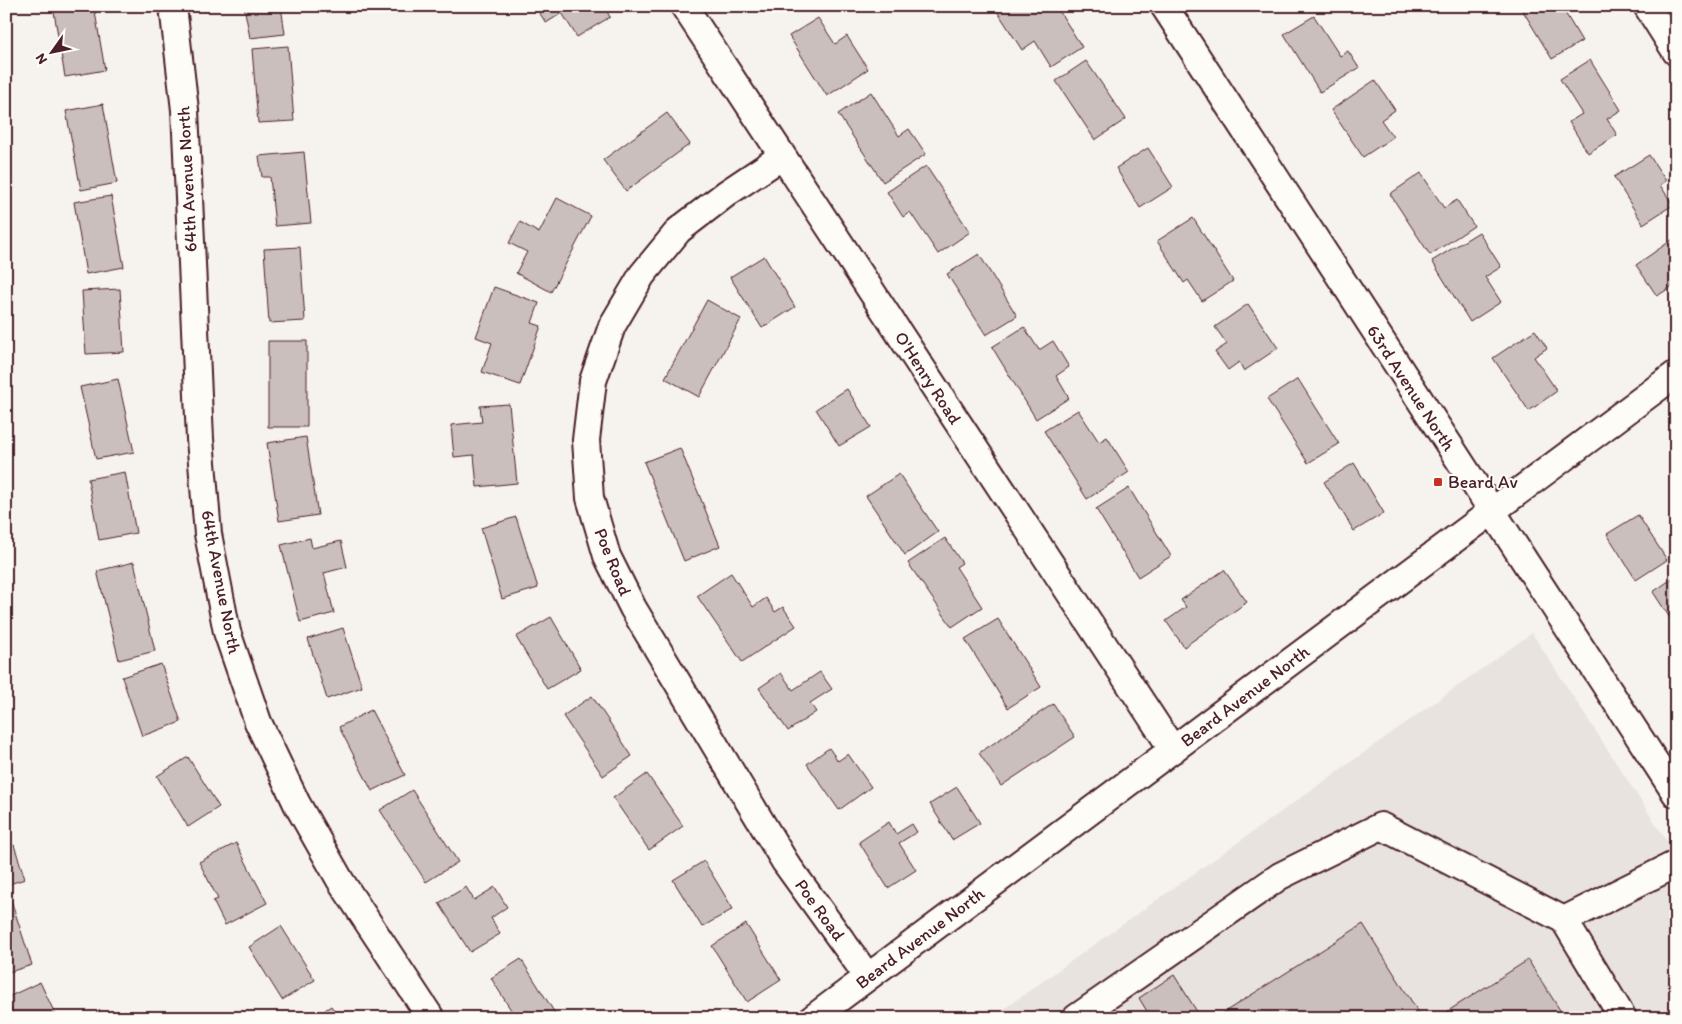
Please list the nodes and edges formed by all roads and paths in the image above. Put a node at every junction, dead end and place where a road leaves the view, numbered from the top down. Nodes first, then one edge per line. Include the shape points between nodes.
1 (173, 6) edge
2 (684, 6) edge
3 (1164, 6) edge
4 (1647, 6) edge
5 (1676, 52) edge
6 (782, 157) junction
7 (1676, 374) edge
8 (1491, 512) junction
9 (1174, 750) junction
10 (1676, 794) edge
11 (1676, 864) edge
12 (1564, 920) junction
13 (868, 977) junction
14 (431, 1018) edge
15 (813, 1018) edge
16 (1076, 1018) edge
17 (1622, 1018) edge

1 - 14 street, 64th Avenue North via 184,110 201,458 208,534 227,632 258,722 296,804 340,880
2 - 6 street, O'Henry Road
3 - 8 street, 63rd Avenue North
4 - 5 street
6 - 9 street, O'Henry Road
6 - 13 street, Poe Road via 679,230 642,275 612,326 593,381 586,440 590,498 607,556 633,608 785,862
7 - 8 street, Beard Avenue North
8 - 9 street, Beard Avenue North
8 - 10 street, 63rd Avenue North
9 - 13 street, Beard Avenue North
11 - 12 street
12 - 16 street via 1381,826 1280,876
12 - 17 street
13 - 15 street, Beard Avenue North

